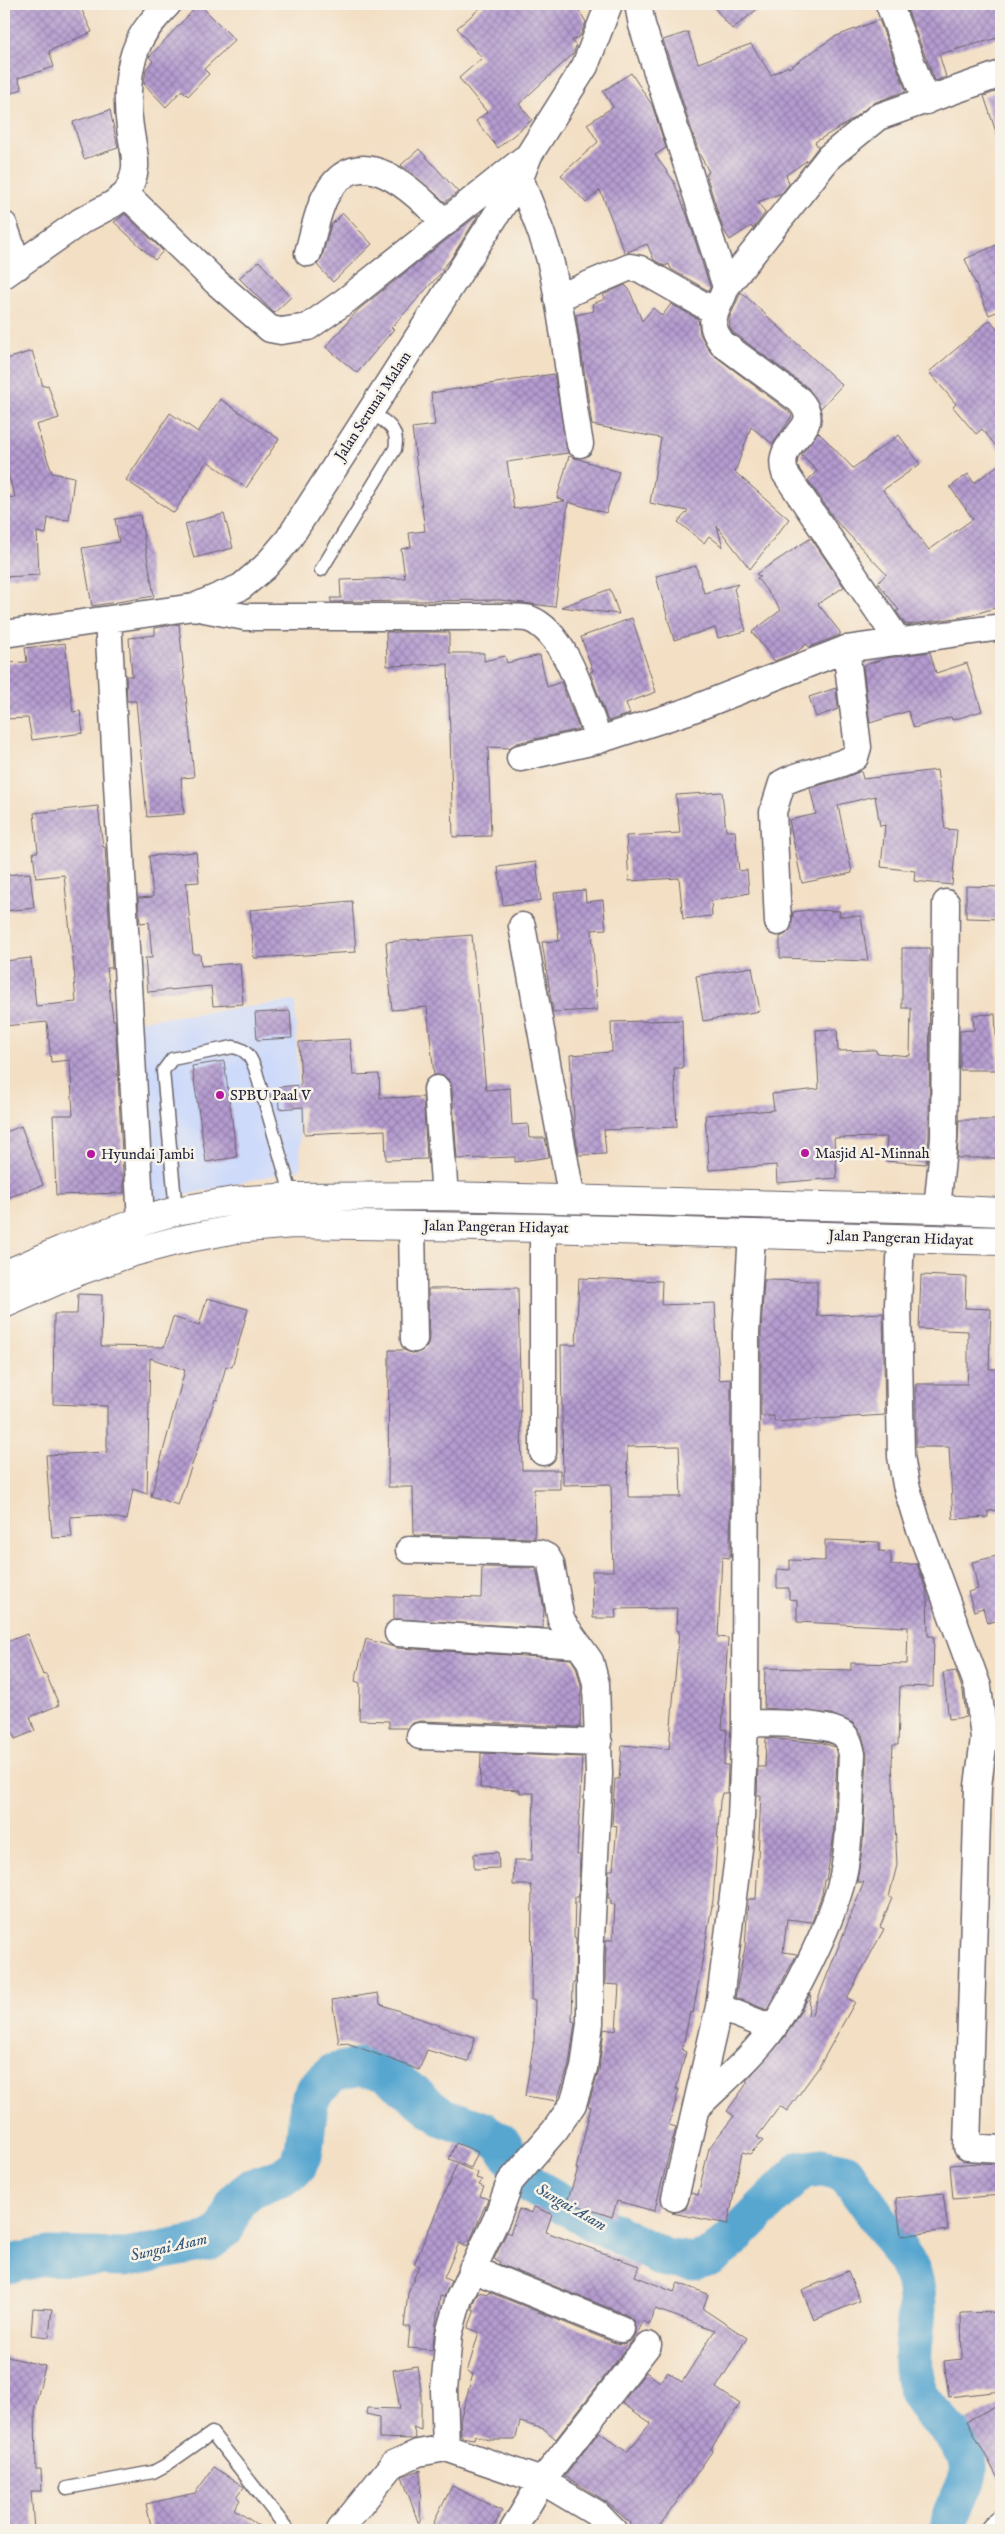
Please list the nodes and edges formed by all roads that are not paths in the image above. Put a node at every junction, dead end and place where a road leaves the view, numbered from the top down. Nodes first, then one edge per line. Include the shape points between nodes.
1 (168, 4) edge
2 (609, 4) edge
3 (638, 4) edge
4 (889, 4) edge
5 (1001, 74) edge
6 (926, 101) junction
7 (524, 166) junction
8 (126, 194) junction
9 (445, 223) junction
10 (4, 224) edge
11 (308, 253) dead end
12 (11, 270) edge
13 (726, 287) junction
14 (557, 298) junction
15 (714, 310) junction
16 (369, 412) junction
17 (580, 444) dead end
18 (321, 570) dead end
19 (194, 607) junction
20 (108, 620) junction
21 (1001, 628) edge
22 (4, 634) edge
23 (899, 642) junction
24 (846, 649) junction
25 (598, 740) junction
26 (520, 758) dead end
27 (946, 904) dead end
28 (778, 922) dead end
29 (522, 926) dead end
30 (437, 1088) dead end
31 (445, 1196) junction
32 (292, 1197) junction
33 (572, 1200) junction
34 (754, 1204) junction
35 (938, 1208) junction
36 (176, 1211) junction
37 (1001, 1212) edge
38 (141, 1221) junction
39 (293, 1224) junction
40 (412, 1226) junction
41 (543, 1228) junction
42 (752, 1233) junction
43 (901, 1239) junction
44 (179, 1240) junction
45 (1001, 1241) edge
46 (4, 1275) edge
47 (4, 1304) edge
48 (414, 1339) dead end
49 (543, 1452) dead end
50 (409, 1550) dead end
51 (398, 1633) dead end
52 (579, 1645) junction
53 (745, 1723) junction
54 (420, 1736) dead end
55 (599, 1743) junction
56 (719, 2007) junction
57 (772, 2028) junction
58 (696, 2108) junction
59 (1001, 2149) edge
60 (675, 2198) dead end
61 (472, 2269) junction
62 (621, 2329) dead end
63 (648, 2345) dead end
64 (446, 2448) junction
65 (542, 2481) junction
66 (67, 2488) dead end
67 (359, 2520) edge
68 (1001, 2523) edge
69 (288, 2530) edge
70 (340, 2530) edge
71 (513, 2530) edge
72 (613, 2530) edge
73 (994, 2530) edge

1 - 8 street via 138,43 131,65 128,94 136,163 135,177
2 - 7 street, Jalan Serunai Malam via 585,66
3 - 13 street
4 - 6 street
5 - 6 street
6 - 13 street via 878,117 830,156
7 - 9 street
7 - 14 street
7 - 16 street, Jalan Serunai Malam
8 - 9 street via 216,282 270,329 281,331 308,327
8 - 12 street
9 - 11 street via 401,182 367,169 353,170 336,182 324,198
10 - 12 street
13 - 15 street
14 - 15 street via 630,267 640,268
14 - 17 street
15 - 23 street via 713,325 723,344 806,408 806,425 783,455 785,473
16 - 18 lane via 389,424 398,440
16 - 19 street, Jalan Serunai Malam via 288,540 265,567 240,587
19 - 20 street, Jalan Serunai Malam
19 - 25 street via 246,617 530,619 554,639 572,667
20 - 22 street, Jalan Serunai Malam
20 - 38 street
21 - 23 street
23 - 24 street
24 - 25 street via 688,711
24 - 28 street via 858,747 855,757 845,763 794,776 782,783 773,812
25 - 26 street
27 - 35 street via 944,1139
29 - 33 street
30 - 31 street
31 - 32 highway, Jalan Pangeran Hidayat
31 - 33 highway, Jalan Pangeran Hidayat
32 - 36 highway, Jalan Pangeran Hidayat
32 - 36 lane via 250,1055 241,1048 233,1048 172,1059 166,1064 164,1072
32 - 39 highway
33 - 34 highway, Jalan Pangeran Hidayat
34 - 35 highway, Jalan Pangeran Hidayat
34 - 42 highway
35 - 37 highway, Jalan Pangeran Hidayat
36 - 38 highway, Jalan Pangeran Hidayat
36 - 44 highway
38 - 46 highway, Jalan Pangeran Hidayat
39 - 40 highway, Jalan Pangeran Hidayat
39 - 44 highway, Jalan Pangeran Hidayat
40 - 41 highway, Jalan Pangeran Hidayat
40 - 48 street
41 - 42 highway, Jalan Pangeran Hidayat
41 - 49 street
42 - 43 highway, Jalan Pangeran Hidayat
42 - 53 street via 746,1333
43 - 45 highway, Jalan Pangeran Hidayat
43 - 59 street via 898,1306 901,1456 916,1518 978,1688 984,1738 978,1786 967,2147
44 - 47 highway, Jalan Pangeran Hidayat via 79,1271
50 - 52 street via 539,1553 547,1557 562,1620
51 - 52 street
52 - 55 street via 594,1672
53 - 56 street via 740,1841
53 - 57 street via 834,1729 844,1734 852,1754 849,1817 840,1890 797,1986
54 - 55 street
55 - 61 street via 590,2023 584,2068 573,2104 510,2182
56 - 57 street
56 - 58 street
57 - 58 street via 749,2057
58 - 60 street
61 - 62 street
61 - 64 street via 459,2298 449,2334 444,2390
63 - 65 street
64 - 65 street
64 - 67 street via 418,2453 393,2464
65 - 71 street
65 - 72 street via 596,2513
66 - 69 lane via 153,2472 212,2433
67 - 70 street
68 - 73 street

